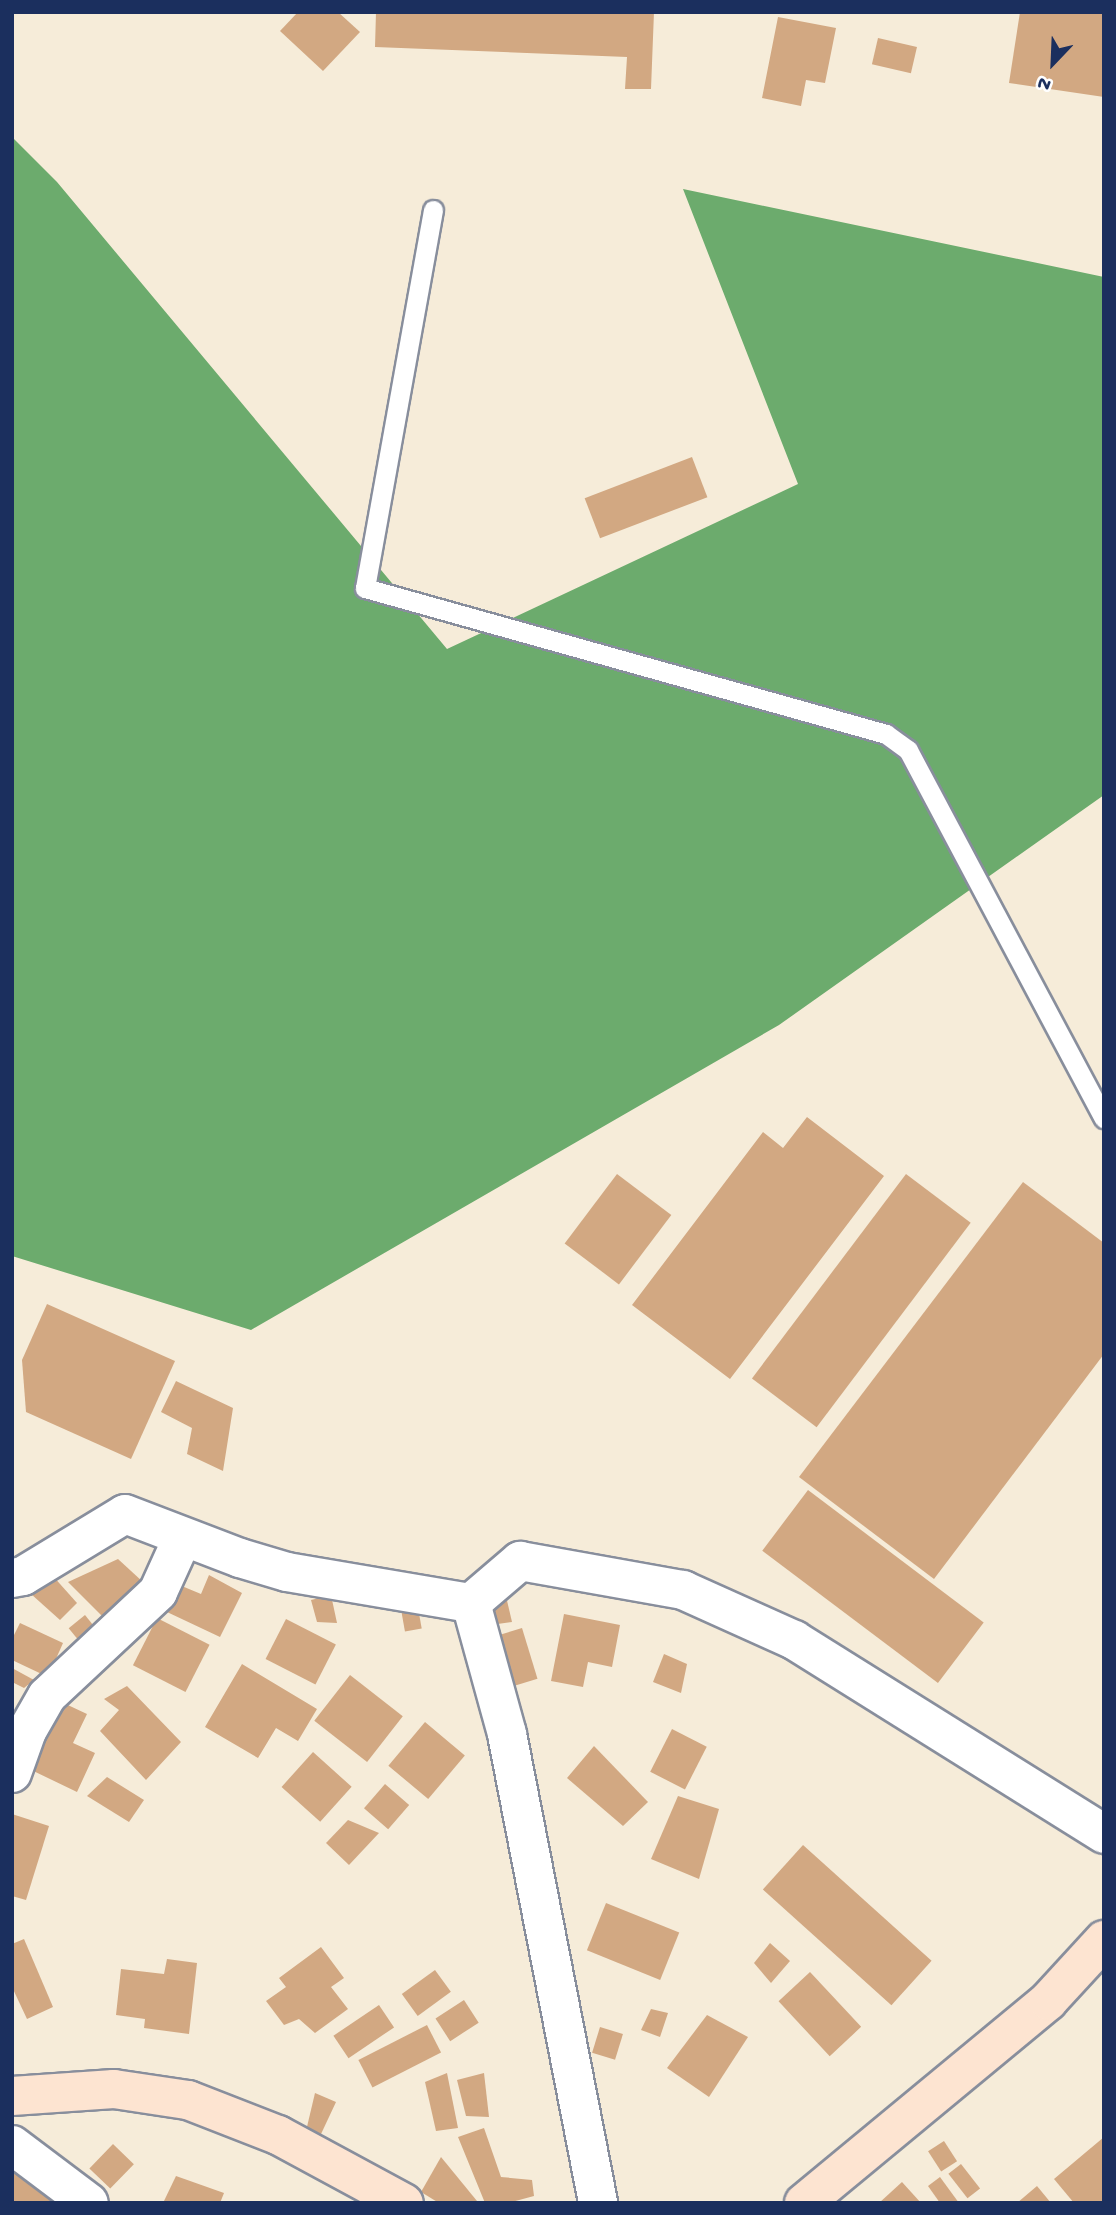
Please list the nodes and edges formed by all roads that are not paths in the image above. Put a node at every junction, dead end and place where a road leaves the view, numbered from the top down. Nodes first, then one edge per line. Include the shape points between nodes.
1 (433, 210) dead end
2 (1104, 1118) edge
3 (183, 1537) junction
4 (12, 1578) edge
5 (471, 1603) junction
6 (12, 1773) edge
7 (1104, 1834) edge
8 (1104, 1940) edge
9 (12, 2096) edge
10 (12, 2144) edge
11 (89, 2203) edge
12 (404, 2203) edge
13 (598, 2203) edge
14 (804, 2203) edge

1 - 2 lane via 365,588 886,734 908,750
3 - 4 street via 125,1514 23,1576
3 - 5 street via 287,1572
3 - 6 street via 158,1592 47,1696 27,1731
5 - 7 street via 520,1561 683,1590 794,1640
5 - 13 street via 507,1734
8 - 14 street via 1048,2001
9 - 12 street via 114,2089 188,2100 278,2135
10 - 11 street

